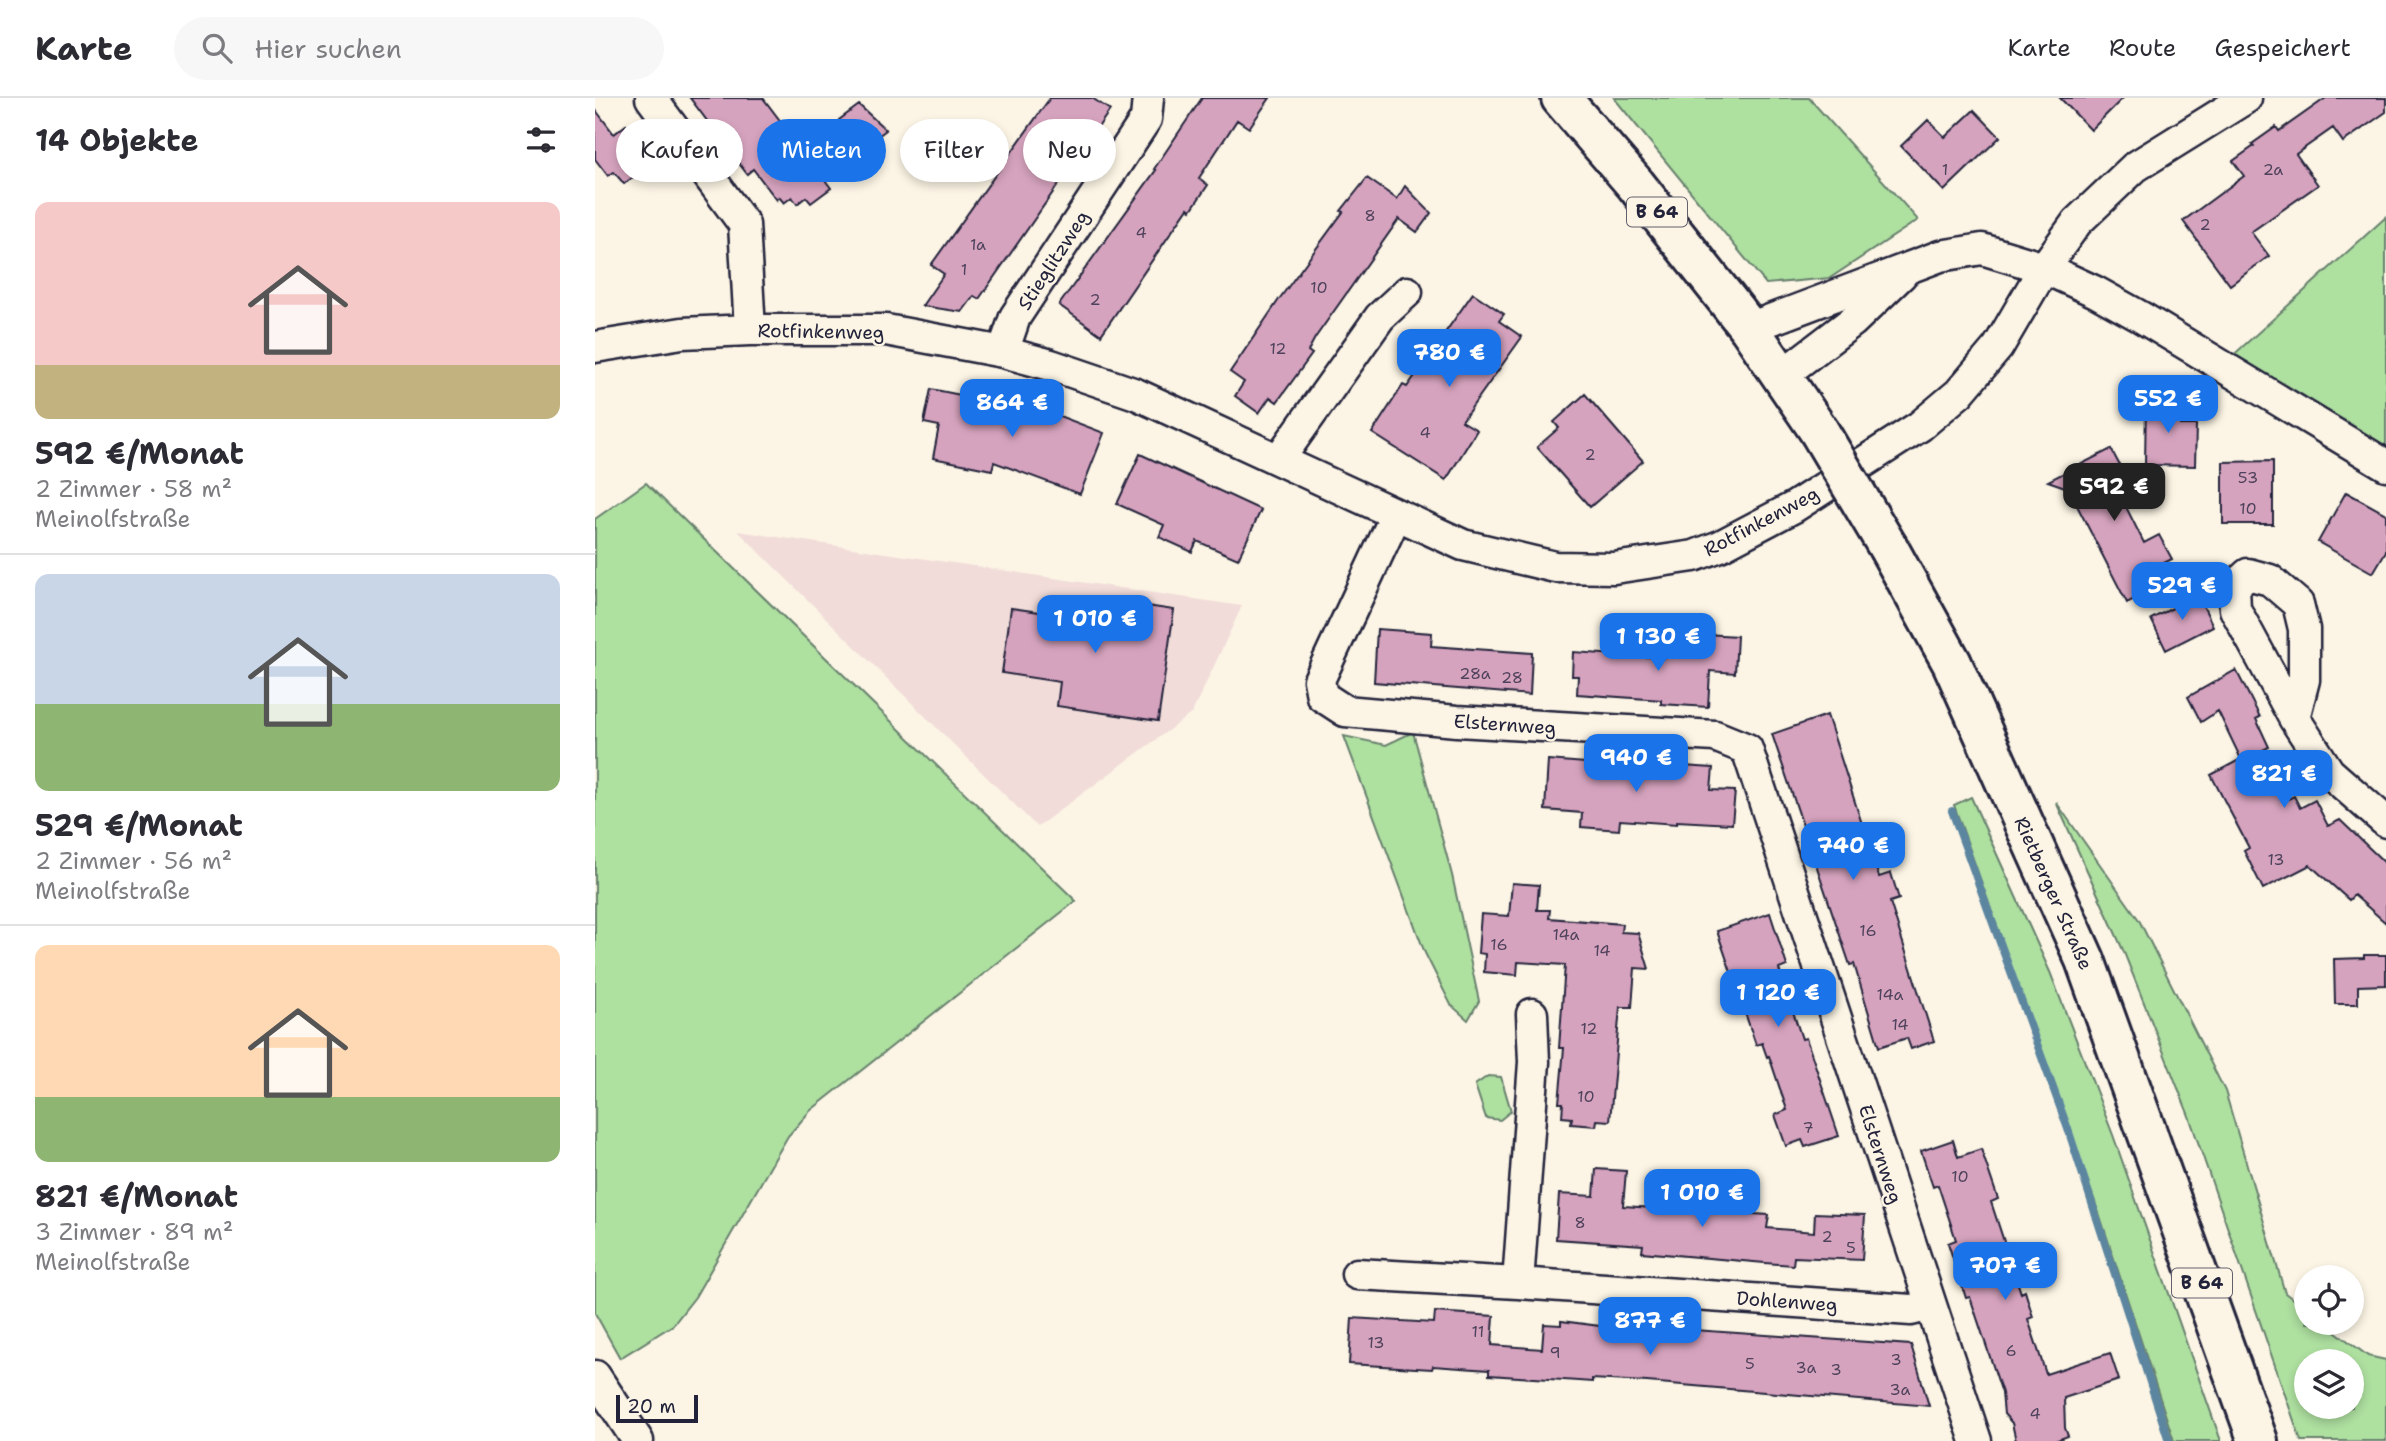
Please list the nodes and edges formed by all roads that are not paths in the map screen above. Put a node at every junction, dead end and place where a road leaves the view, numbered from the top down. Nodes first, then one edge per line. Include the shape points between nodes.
1 (651, 98) edge
2 (1148, 98) edge
3 (1560, 98) edge
4 (2246, 98) edge
5 (2044, 268) junction
6 (1907, 269) junction
7 (1407, 292) dead end
8 (1749, 328) junction
9 (750, 330) junction
10 (595, 347) edge
11 (1003, 352) junction
12 (1781, 376) junction
13 (1279, 458) junction
14 (2386, 465) edge
15 (1396, 515) junction
16 (2294, 718) dead end
17 (2386, 822) edge
18 (1532, 1014) dead end
19 (1357, 1274) dead end
20 (1518, 1283) junction
21 (1931, 1305) junction
22 (595, 1376) edge
23 (638, 1441) edge
24 (1976, 1441) edge
25 (2259, 1441) edge

1 - 9 street via 744,223
2 - 11 street, Stieglitzweg via 1146,119 1015,317
3 - 8 main road, Rietberger Straße / B 64
4 - 5 street, Rotfinkenweg via 2136,167 2077,222
5 - 6 street via 1982,249 1940,256
5 - 14 street via 2141,317
5 - 15 street, Rotfinkenweg via 1998,347 1959,393 1920,426 1794,507 1694,556 1613,568 1555,568 1463,545
6 - 8 street
6 - 12 street via 1853,320
7 - 13 street via 1380,317
8 - 12 main road, Rietberger Straße / B 64
9 - 10 street, Rotfinkenweg via 682,333
9 - 11 street, Rotfinkenweg via 886,330
11 - 13 street, Rotfinkenweg via 1136,394
12 - 25 main road, Rietberger Straße / B 64, bridge via 1819,431 1952,663 2085,960
13 - 15 street, Rotfinkenweg
15 - 21 street, Elsternweg via 1319,680 1322,696 1345,711 1715,736 1747,749
16 - 17 street via 2329,772
18 - 20 street via 1534,1062
19 - 20 street, Dohlenweg
20 - 21 street, Dohlenweg via 1911,1310
21 - 24 street, Elsternweg
22 - 23 street

